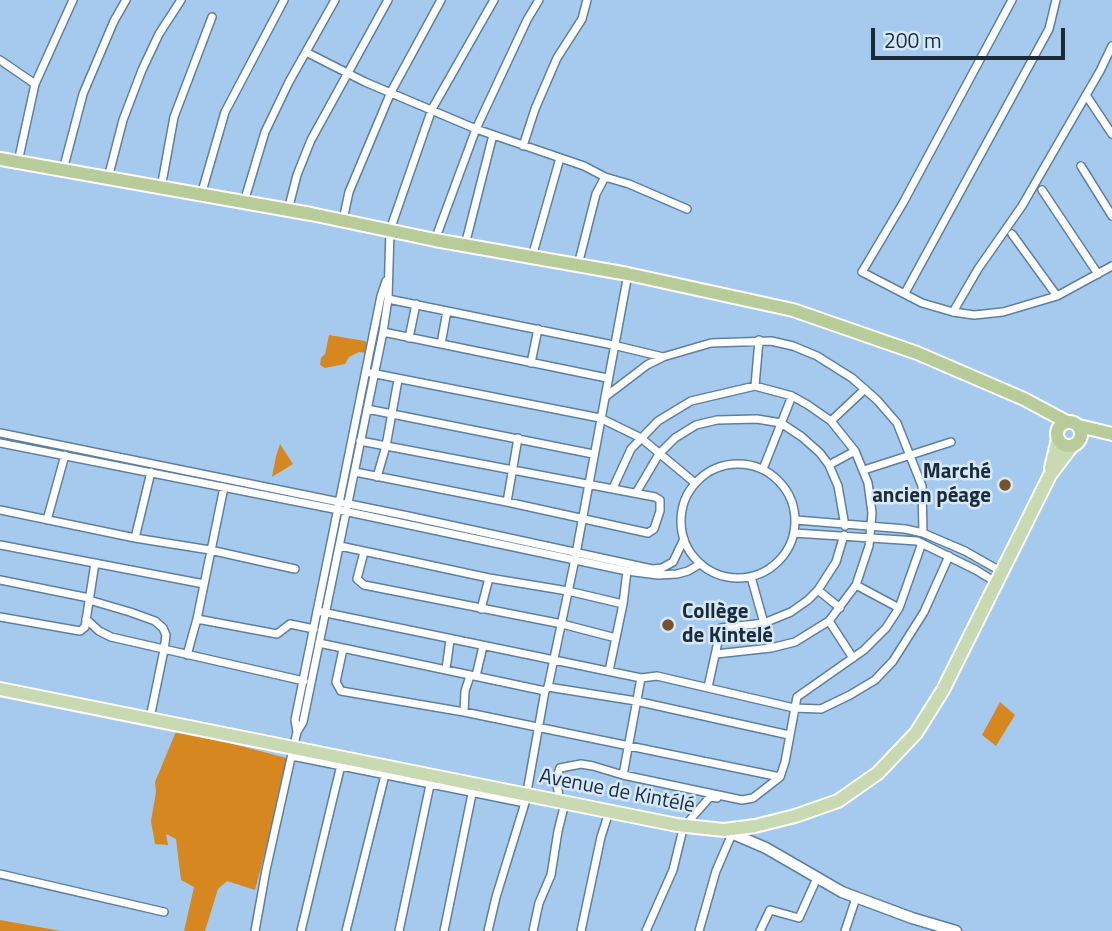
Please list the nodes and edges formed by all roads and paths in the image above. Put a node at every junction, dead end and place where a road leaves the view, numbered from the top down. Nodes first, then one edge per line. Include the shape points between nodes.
1 (73, 0) edge
2 (126, 0) edge
3 (181, 0) edge
4 (284, 0) edge
5 (335, 0) edge
6 (387, 0) edge
7 (441, 0) edge
8 (494, 0) edge
9 (539, 0) edge
10 (587, 0) edge
11 (1012, 0) edge
12 (1056, 0) edge
13 (212, 17) dead end
14 (1112, 47) edge
15 (306, 52) junction
16 (0, 60) edge
17 (348, 73) junction
18 (35, 84) junction
19 (391, 92) junction
20 (1086, 95) junction
21 (432, 109) junction
22 (476, 129) junction
23 (1112, 134) edge
24 (493, 135) junction
25 (523, 146) junction
26 (560, 158) junction
27 (0, 159) edge
28 (18, 162) junction
29 (1081, 166) dead end
30 (63, 170) junction
31 (605, 177) junction
32 (108, 178) junction
33 (161, 188) junction
34 (1042, 190) dead end
35 (201, 195) junction
36 (244, 202) junction
37 (687, 209) dead end
38 (288, 211) junction
39 (1112, 216) edge
40 (343, 220) junction
41 (390, 230) junction
42 (1012, 234) dead end
43 (435, 240) junction
44 (465, 245) junction
45 (532, 257) junction
46 (578, 265) junction
47 (1112, 266) edge
48 (388, 274) junction
49 (628, 274) junction
50 (1098, 274) junction
51 (905, 293) junction
52 (1057, 296) junction
53 (388, 299) junction
54 (416, 304) junction
55 (447, 311) junction
56 (953, 312) junction
57 (538, 329) junction
58 (383, 332) junction
59 (409, 338) junction
60 (759, 340) junction
61 (441, 344) junction
62 (613, 345) junction
63 (663, 357) junction
64 (531, 363) junction
65 (370, 373) junction
66 (607, 378) junction
67 (398, 380) junction
68 (755, 386) junction
69 (866, 389) junction
70 (792, 396) junction
71 (604, 398) junction
72 (367, 409) junction
73 (392, 413) junction
74 (600, 418) junction
75 (831, 421) junction
76 (781, 423) junction
77 (0, 433) edge
78 (1069, 433) junction
79 (1110, 434) edge
80 (518, 438) junction
81 (641, 438) junction
82 (360, 441) junction
83 (951, 442) dead end
84 (0, 443) edge
85 (386, 446) junction
86 (855, 452) junction
87 (593, 454) junction
88 (659, 454) junction
89 (65, 455) junction
90 (909, 457) junction
91 (830, 465) junction
92 (763, 469) junction
93 (513, 470) junction
94 (864, 470) junction
95 (151, 472) junction
96 (355, 472) junction
97 (377, 477) junction
98 (695, 484) junction
99 (587, 485) junction
100 (224, 487) junction
101 (613, 488) junction
102 (636, 493) junction
103 (507, 502) junction
104 (343, 507) junction
105 (0, 510) edge
106 (47, 520) junction
107 (581, 520) junction
108 (796, 520) junction
109 (845, 526) junction
110 (872, 527) junction
111 (794, 533) junction
112 (923, 533) junction
113 (844, 535) junction
114 (871, 537) junction
115 (135, 538) junction
116 (684, 539) junction
117 (922, 543) junction
118 (0, 545) edge
119 (340, 546) junction
120 (210, 550) junction
121 (364, 552) junction
122 (576, 556) junction
123 (950, 556) junction
124 (95, 564) junction
125 (700, 564) junction
126 (296, 569) dead end
127 (627, 571) junction
128 (751, 577) junction
129 (489, 578) junction
130 (1000, 578) junction
131 (0, 580) edge
132 (204, 584) junction
133 (856, 585) junction
134 (818, 590) junction
135 (568, 591) junction
136 (89, 599) junction
137 (623, 604) junction
138 (840, 608) junction
139 (899, 608) junction
140 (481, 609) junction
141 (321, 612) junction
142 (0, 617) edge
143 (86, 619) junction
144 (197, 619) junction
145 (830, 621) junction
146 (764, 623) junction
147 (562, 624) junction
148 (314, 629) junction
149 (616, 638) junction
150 (450, 639) junction
151 (318, 643) junction
152 (483, 646) junction
153 (343, 649) junction
154 (771, 649) junction
155 (163, 650) junction
156 (716, 654) junction
157 (187, 656) junction
158 (853, 658) junction
159 (553, 659) junction
160 (446, 669) junction
161 (609, 671) junction
162 (473, 676) junction
163 (641, 678) junction
164 (304, 681) junction
165 (708, 687) junction
166 (0, 689) edge
167 (547, 689) junction
168 (636, 701) junction
169 (794, 708) junction
170 (464, 712) junction
171 (150, 718) junction
172 (539, 727) junction
173 (297, 732) junction
174 (789, 735) junction
175 (629, 745) junction
176 (293, 752) junction
177 (341, 765) junction
178 (385, 775) junction
179 (623, 775) junction
180 (780, 777) junction
181 (430, 785) junction
182 (472, 794) junction
183 (526, 798) junction
184 (742, 800) junction
185 (565, 803) junction
186 (609, 812) junction
187 (681, 825) junction
188 (728, 832) junction
189 (0, 874) edge
190 (817, 878) junction
191 (856, 898) junction
192 (164, 912) dead end
193 (255, 931) edge
194 (301, 931) edge
195 (346, 931) edge
196 (398, 931) edge
197 (443, 931) edge
198 (488, 931) edge
199 (533, 931) edge
200 (580, 931) edge
201 (646, 931) edge
202 (699, 931) edge
203 (760, 931) edge
204 (845, 931) edge
205 (956, 931) edge

1 - 18 street
2 - 30 street via 83,94
3 - 32 street via 142,70
4 - 35 street via 225,112
5 - 15 street
6 - 17 street
7 - 19 street
8 - 21 street
9 - 22 street
10 - 25 street via 582,19 557,58 534,109
11 - 51 street via 862,272
12 - 51 street via 1049,30
13 - 33 street via 174,117
14 - 20 street
15 - 17 street
15 - 36 street via 265,132
16 - 18 street
17 - 19 street
17 - 38 street via 311,140
18 - 28 street
19 - 21 street
19 - 40 street via 349,192
20 - 23 street
20 - 56 street via 1023,206
21 - 22 street
21 - 41 street
22 - 24 street
22 - 43 street
24 - 25 street
24 - 44 street
25 - 26 street
26 - 31 street
26 - 45 street
27 - 28 highway
28 - 30 highway
29 - 39 street
30 - 32 highway
31 - 37 street
31 - 46 street via 596,194
32 - 33 highway
33 - 35 highway
34 - 50 street
35 - 36 highway
36 - 38 highway
38 - 40 highway
40 - 41 highway
41 - 43 highway
41 - 48 street
42 - 52 street
43 - 44 highway
44 - 45 highway
45 - 46 highway
46 - 49 highway
47 - 50 street
48 - 53 street
48 - 65 street
49 - 62 street
49 - 78 highway via 793,310 917,353 1024,399
50 - 52 street
51 - 56 street
52 - 56 street via 1003,312
53 - 54 street
53 - 58 street
54 - 55 street
54 - 59 street
55 - 57 street
55 - 61 street
57 - 62 street
57 - 64 street
58 - 59 street
58 - 65 street
59 - 61 street
60 - 63 street via 711,343
60 - 68 street
60 - 69 street via 817,356
61 - 64 street
62 - 63 street
62 - 66 street
63 - 71 street
64 - 66 street
65 - 67 street
65 - 72 street
65 - 104 street
66 - 71 street
67 - 73 street
67 - 74 street
68 - 70 street
68 - 81 street via 691,401 658,421
69 - 75 street
69 - 90 street via 897,423
70 - 75 street
70 - 76 street
71 - 74 street
72 - 73 street
72 - 82 street
73 - 80 street
73 - 85 street
74 - 81 street
74 - 87 street
75 - 86 street
76 - 88 street via 731,418 696,425
76 - 91 street
76 - 92 street
77 - 104 street
78 - 79 highway
78 - 130 main road, Avenue de Kintélé
80 - 87 street
80 - 93 street
81 - 88 street
81 - 101 street
82 - 85 street
82 - 96 street
83 - 90 street
84 - 89 street
85 - 93 street
85 - 97 street
86 - 91 street
86 - 94 street
87 - 99 street
88 - 98 street
88 - 102 street
89 - 95 street
89 - 106 street
90 - 94 street
90 - 112 street via 922,486
91 - 109 street
92 - 98 street via 727,465 709,471
92 - 108 street via 786,490
93 - 99 street
93 - 103 street
94 - 110 street
95 - 100 street
95 - 115 street
96 - 97 street
96 - 104 street
97 - 103 street
98 - 116 street via 685,500
99 - 101 street
99 - 107 street
100 - 104 street
100 - 120 street
101 - 102 street
102 - 107 street via 660,500 652,532
103 - 107 street
104 - 119 street
104 - 122 street
104 - 141 street
105 - 106 street
106 - 115 street
107 - 122 street
108 - 109 street
108 - 111 street
109 - 110 street
110 - 112 street
110 - 114 street
111 - 113 street
111 - 128 street via 779,561
112 - 130 street via 965,551
113 - 114 street
113 - 134 street via 836,562
114 - 117 street
114 - 133 street
115 - 120 street
116 - 122 street via 673,562 662,568
116 - 125 street
117 - 123 street
117 - 139 street
118 - 124 street
119 - 121 street
119 - 141 street
120 - 126 street
120 - 132 street
121 - 129 street
121 - 140 street via 358,579 364,585
122 - 127 street
122 - 135 street
123 - 130 street
123 - 169 street via 913,632 875,680 829,707
124 - 132 street
124 - 136 street
125 - 127 street via 677,574
125 - 128 street via 718,575
127 - 137 street
128 - 146 street
129 - 135 street
129 - 140 street
130 - 188 main road, Avenue de Kintélé via 923,724 878,773 824,807
131 - 136 street
132 - 144 street
133 - 138 street
133 - 139 street
134 - 138 street
134 - 146 street via 791,612
135 - 137 street
135 - 147 street
136 - 143 street
136 - 155 street via 155,621 166,635
137 - 149 street
138 - 145 street
139 - 158 street via 879,637
140 - 147 street
141 - 148 street
141 - 150 street
141 - 151 street
142 - 143 street via 80,631
143 - 155 street via 111,637
144 - 148 street via 277,634 290,624
144 - 157 street
145 - 154 street via 795,642
145 - 158 street
146 - 154 street
146 - 156 street via 722,626
147 - 149 street
147 - 159 street
148 - 164 street
149 - 161 street
150 - 152 street
150 - 160 street
151 - 153 street
151 - 173 street via 303,722
152 - 159 street
152 - 162 street
153 - 160 street
153 - 170 street via 336,682 341,691
154 - 156 street
155 - 157 street
155 - 171 street
156 - 165 street
157 - 164 street
158 - 169 street via 801,693
159 - 161 street
159 - 167 street
160 - 162 street
161 - 163 street
162 - 167 street
162 - 170 street via 465,691
163 - 165 street via 657,676
163 - 168 street
164 - 173 street via 295,720
165 - 169 street
166 - 171 main road, Avenue de Kintélé
167 - 168 street
167 - 172 street
168 - 174 street
168 - 175 street
169 - 174 street
170 - 172 street
171 - 176 main road, Avenue de Kintélé
172 - 175 street
172 - 183 street
173 - 176 street
174 - 180 street
175 - 179 street
175 - 180 street
176 - 177 street
176 - 183 main road, Avenue de Kintélé
176 - 193 street
177 - 178 street
177 - 194 street
178 - 181 street
178 - 195 street
179 - 184 street
179 - 185 street via 581,764 560,768 557,785
180 - 184 street via 753,798
181 - 182 street
181 - 196 street
182 - 183 street
182 - 197 street
183 - 185 main road, Avenue de Kintélé
183 - 198 street
184 - 187 street via 710,797
185 - 186 main road, Avenue de Kintélé
185 - 199 street via 551,875
186 - 187 main road, Avenue de Kintélé
186 - 200 street
187 - 188 main road, Avenue de Kintélé
187 - 201 street via 673,870
188 - 190 street
188 - 202 street
189 - 192 street
190 - 191 street
190 - 203 street via 799,918 769,910
191 - 204 street
191 - 205 street

